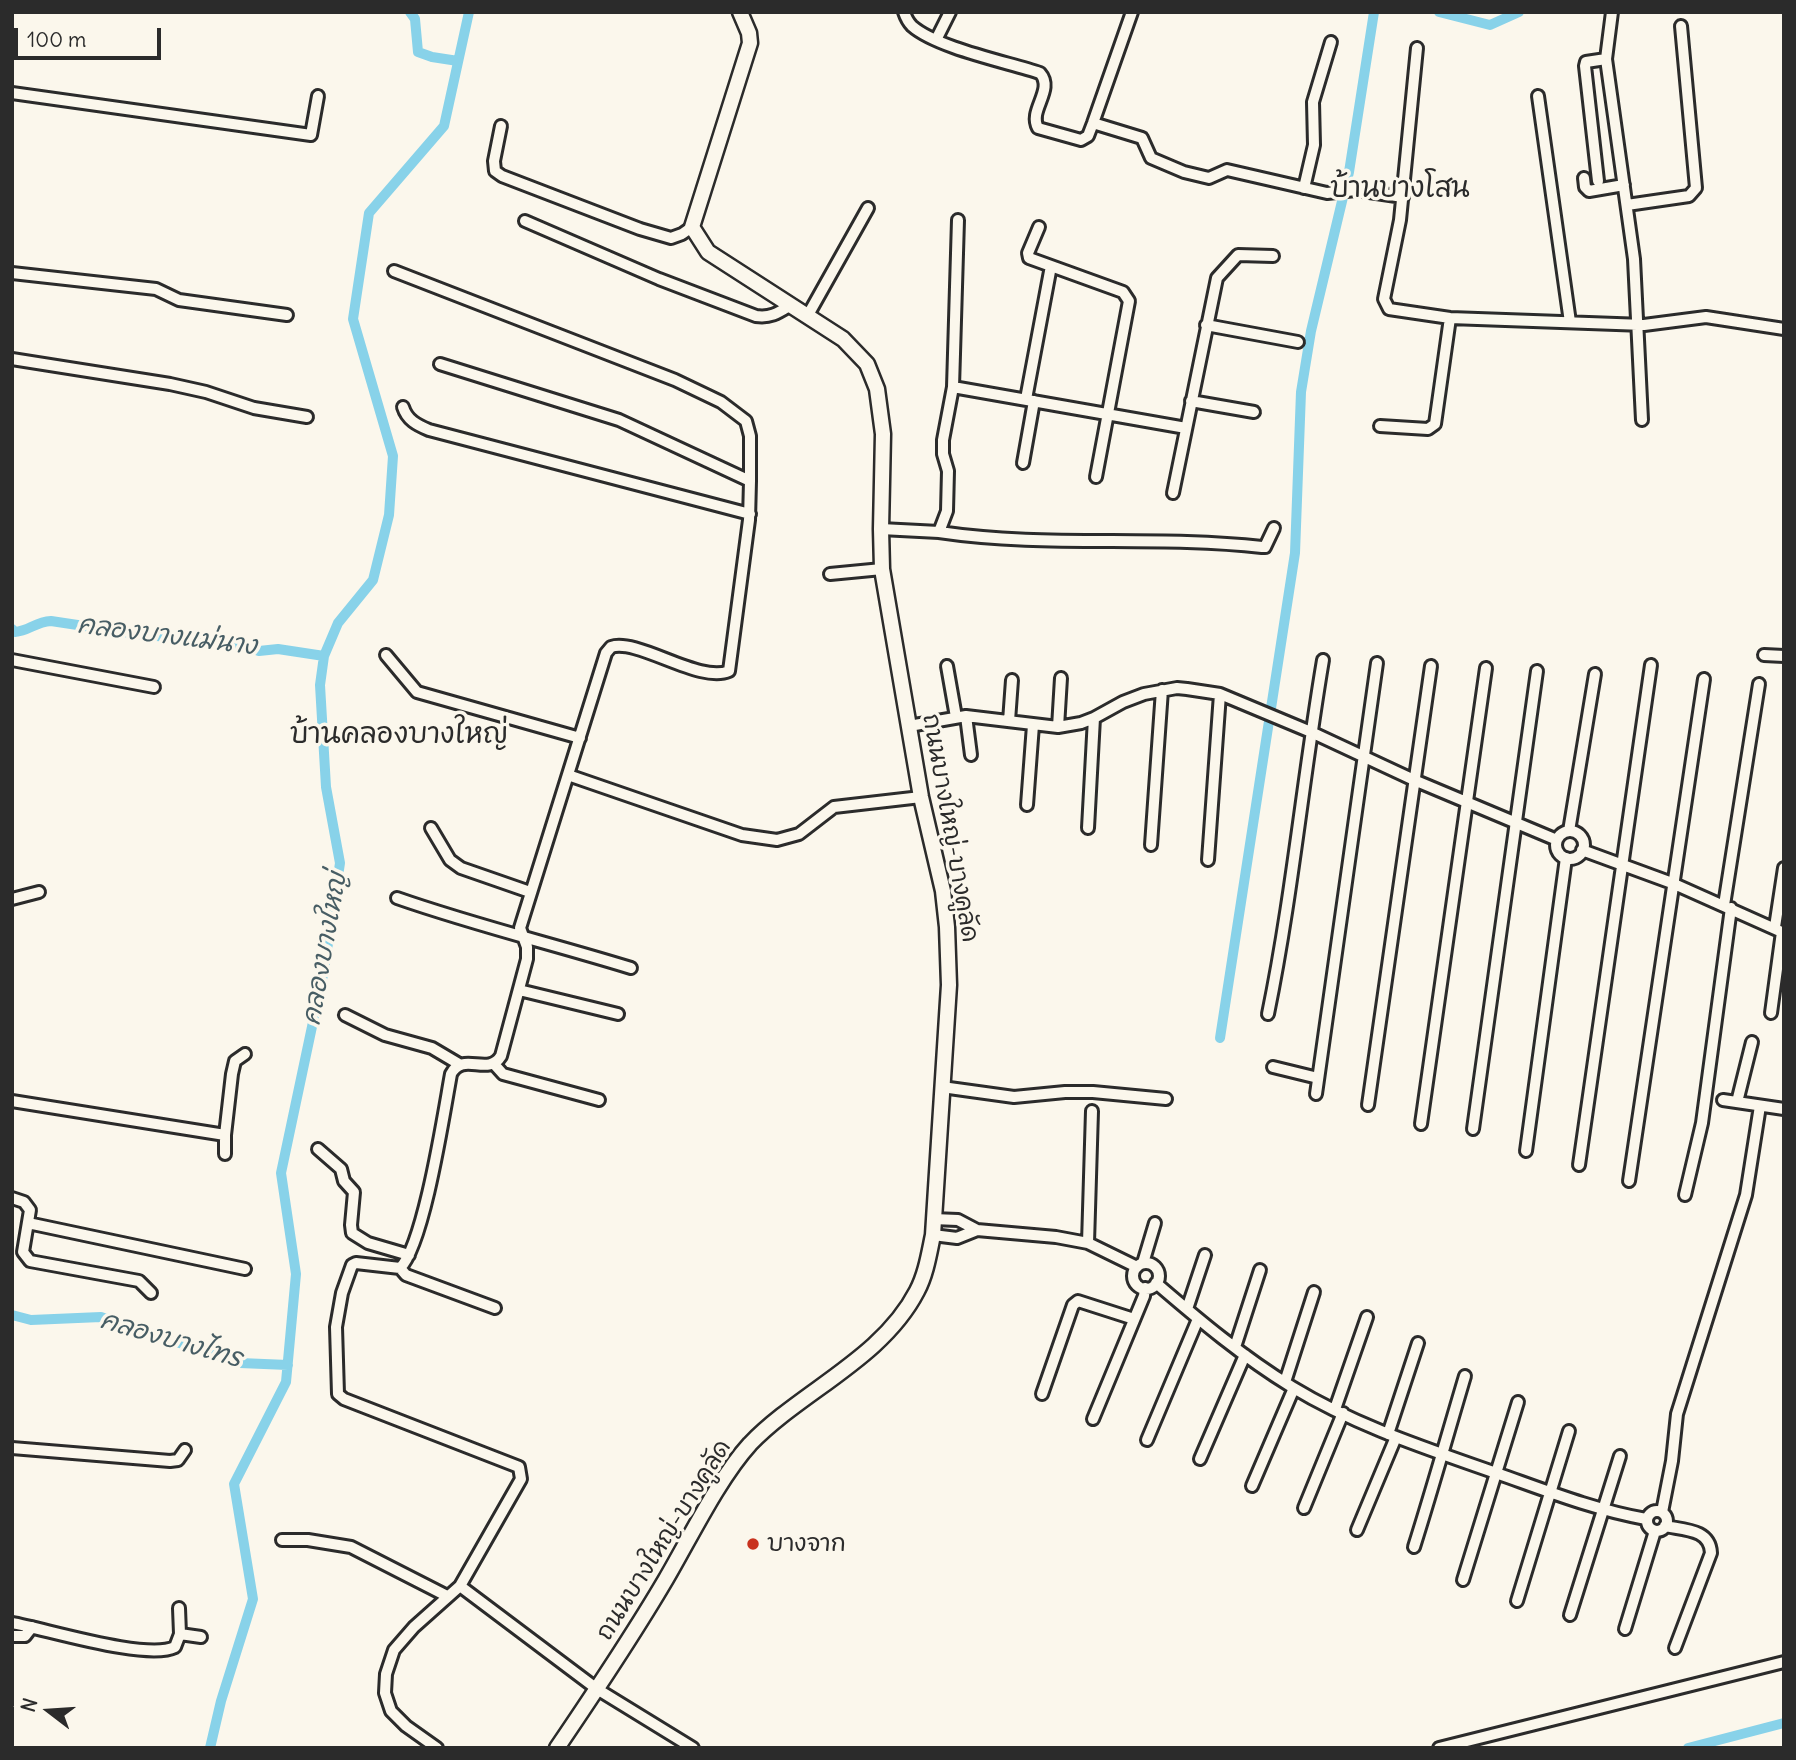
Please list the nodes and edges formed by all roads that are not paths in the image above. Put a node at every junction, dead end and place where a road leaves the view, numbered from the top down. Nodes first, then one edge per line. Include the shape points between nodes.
1 (740, 12) edge
2 (904, 12) edge
3 (950, 12) edge
4 (1132, 12) edge
5 (1612, 12) edge
6 (1681, 26) dead end
7 (936, 40) junction
8 (1331, 42) dead end
9 (1417, 48) dead end
10 (1606, 58) junction
11 (12, 93) edge
12 (318, 96) dead end
13 (1538, 96) dead end
14 (1093, 123) junction
15 (501, 125) dead end
16 (1584, 178) dead end
17 (1598, 181) dead end
18 (1624, 186) junction
19 (1304, 188) junction
20 (1403, 197) junction
21 (1627, 205) junction
22 (868, 208) dead end
23 (958, 220) dead end
24 (524, 221) dead end
25 (692, 227) junction
26 (1039, 227) dead end
27 (1273, 256) dead end
28 (1051, 266) junction
29 (394, 271) dead end
30 (12, 273) edge
31 (790, 305) junction
32 (287, 315) dead end
33 (807, 315) junction
34 (1450, 318) junction
35 (1570, 321) junction
36 (1638, 323) junction
37 (1206, 326) junction
38 (1784, 329) edge
39 (1298, 342) dead end
40 (12, 359) edge
41 (440, 364) dead end
42 (953, 387) junction
43 (1030, 400) junction
44 (1191, 401) junction
45 (403, 407) dead end
46 (1254, 412) dead end
47 (1108, 415) junction
48 (307, 416) dead end
49 (1642, 420) dead end
50 (1380, 426) dead end
51 (1186, 428) junction
52 (1023, 463) dead end
53 (1096, 477) dead end
54 (750, 481) junction
55 (1173, 494) dead end
56 (750, 514) junction
57 (1274, 528) dead end
58 (881, 529) junction
59 (939, 532) junction
60 (883, 569) junction
61 (830, 574) dead end
62 (386, 655) dead end
63 (1764, 655) dead end
64 (1784, 656) edge
65 (12, 660) edge
66 (1323, 660) dead end
67 (1377, 663) dead end
68 (1651, 665) dead end
69 (947, 666) dead end
70 (1431, 666) dead end
71 (1486, 668) dead end
72 (1537, 671) dead end
73 (1595, 674) dead end
74 (1061, 678) dead end
75 (1704, 679) dead end
76 (1012, 680) dead end
77 (1759, 684) dead end
78 (154, 687) dead end
79 (1162, 690) junction
80 (1220, 694) junction
81 (961, 717) junction
82 (1094, 718) junction
83 (1009, 721) junction
84 (1033, 725) junction
85 (909, 726) junction
86 (1058, 727) junction
87 (1311, 732) junction
88 (580, 738) junction
89 (971, 755) dead end
90 (1362, 756) junction
91 (568, 775) junction
92 (1415, 780) junction
93 (921, 797) junction
94 (1465, 801) junction
95 (1027, 805) dead end
96 (1517, 823) junction
97 (431, 828) dead end
98 (1088, 828) dead end
99 (1569, 831) junction
100 (1557, 840) junction
101 (1151, 845) dead end
102 (1582, 850) junction
103 (1566, 858) junction
104 (1208, 860) dead end
105 (1622, 864) junction
106 (1784, 868) edge
107 (1672, 883) junction
108 (39, 892) dead end
109 (530, 892) junction
110 (397, 898) dead end
111 (12, 899) edge
112 (1727, 906) junction
113 (1780, 931) edge
114 (522, 935) junction
115 (631, 968) dead end
116 (519, 990) junction
117 (1771, 1013) dead end
118 (618, 1014) dead end
119 (1268, 1014) dead end
120 (345, 1015) dead end
121 (1752, 1042) dead end
122 (245, 1054) dead end
123 (459, 1064) junction
124 (494, 1064) junction
125 (1273, 1067) dead end
126 (1318, 1077) junction
127 (942, 1087) junction
128 (1316, 1094) dead end
129 (1166, 1099) dead end
130 (598, 1100) dead end
131 (1723, 1100) dead end
132 (12, 1101) edge
133 (1737, 1102) junction
134 (1368, 1105) dead end
135 (1760, 1106) junction
136 (1784, 1109) edge
137 (1092, 1111) dead end
138 (1421, 1124) dead end
139 (1473, 1129) dead end
140 (225, 1135) junction
141 (318, 1149) dead end
142 (1526, 1151) dead end
143 (225, 1154) dead end
144 (1578, 1165) dead end
145 (1629, 1181) dead end
146 (1685, 1195) dead end
147 (12, 1198) edge
148 (933, 1219) junction
149 (28, 1223) junction
150 (1155, 1223) dead end
151 (978, 1230) junction
152 (933, 1235) junction
153 (1088, 1243) junction
154 (409, 1255) junction
155 (1205, 1255) dead end
156 (1140, 1265) junction
157 (400, 1268) junction
158 (245, 1269) dead end
159 (1260, 1270) dead end
160 (1156, 1283) junction
161 (1145, 1288) junction
162 (1314, 1292) dead end
163 (151, 1293) dead end
164 (495, 1308) dead end
165 (1187, 1309) junction
166 (1367, 1317) dead end
167 (1134, 1319) junction
168 (1198, 1319) junction
169 (1418, 1343) dead end
170 (1235, 1347) junction
171 (1245, 1355) junction
172 (1465, 1376) dead end
173 (1289, 1385) junction
174 (1042, 1394) dead end
175 (1518, 1402) dead end
176 (1339, 1411) junction
177 (1093, 1419) dead end
178 (1569, 1431) dead end
179 (1392, 1435) junction
180 (1147, 1440) dead end
181 (12, 1448) edge
182 (185, 1450) dead end
183 (1442, 1455) junction
184 (1620, 1456) dead end
185 (1200, 1459) dead end
186 (1497, 1473) junction
187 (1252, 1486) dead end
188 (1549, 1492) junction
189 (1304, 1508) dead end
190 (1603, 1510) junction
191 (1662, 1512) junction
192 (1646, 1519) junction
193 (1660, 1528) junction
194 (1357, 1530) dead end
195 (282, 1540) dead end
196 (1414, 1547) dead end
197 (1463, 1580) dead end
198 (460, 1586) junction
199 (447, 1596) junction
200 (1517, 1601) dead end
201 (179, 1608) dead end
202 (1570, 1615) dead end
203 (12, 1623) edge
204 (32, 1627) junction
205 (1625, 1629) dead end
206 (180, 1634) junction
207 (12, 1636) edge
208 (201, 1637) dead end
209 (1675, 1648) dead end
210 (1784, 1662) edge
211 (597, 1689) junction
212 (437, 1748) edge
213 (557, 1748) edge
214 (693, 1748) edge
215 (1439, 1748) edge

1 - 25 street via 750,43
2 - 7 street via 912,27
3 - 7 street
4 - 14 street
5 - 10 street
6 - 21 street via 1696,188 1689,195
7 - 14 street via 1040,73 1046,87 1036,115 1038,128 1081,140
8 - 19 street via 1313,102 1314,145
9 - 20 street
10 - 17 street via 1584,66
10 - 18 street
11 - 12 street via 310,135
13 - 35 street
14 - 19 street via 1142,138 1151,158 1184,172 1209,178 1227,170
15 - 25 street via 494,161 495,171 502,176 671,238
16 - 18 street via 1589,191
18 - 21 street
19 - 20 street
20 - 34 street via 1384,302 1396,311
21 - 36 street
22 - 33 street
23 - 42 street
24 - 31 street via 756,316 767,318
25 - 31 street, ถนนบางใหญ่-บางคูลัด via 708,252
26 - 28 street via 1027,256
27 - 37 street via 1238,256 1219,274
28 - 43 street
28 - 47 street via 1128,297
29 - 54 street via 721,402 746,421
30 - 32 street via 156,289 179,300
31 - 33 street, ถนนบางใหญ่-บางคูลัด
33 - 58 street, ถนนบางใหญ่-บางคูลัด via 844,339 872,374 883,434
34 - 35 street
34 - 50 street via 1435,424 1428,429
35 - 36 street
36 - 38 street via 1706,317
36 - 49 street
37 - 39 street
37 - 44 street
40 - 48 street via 170,384 254,408
41 - 54 street via 619,420
42 - 43 street
42 - 59 street via 943,440 947,511
43 - 47 street
43 - 52 street
44 - 46 street
44 - 51 street
45 - 56 street via 415,424 429,430
47 - 51 street
47 - 53 street
51 - 55 street
54 - 56 street
56 - 88 street via 729,671 674,663 623,645 611,647
57 - 59 street via 1265,547 982,539
58 - 59 street
58 - 60 street, ถนนบางใหญ่-บางคูลัด
60 - 61 street
60 - 85 street, ถนนบางใหญ่-บางคูลัด
62 - 88 street via 418,692
63 - 64 street
65 - 78 street
66 - 87 street
67 - 90 street
68 - 105 street
69 - 81 street
70 - 92 street
71 - 94 street
72 - 96 street
73 - 99 street
74 - 86 street
75 - 107 street
76 - 83 street
77 - 112 street
79 - 80 street
79 - 82 street via 1123,702
79 - 101 street
80 - 87 street
80 - 104 street
81 - 83 street
81 - 85 street
81 - 89 street
82 - 86 street
82 - 98 street
83 - 84 street
84 - 86 street
84 - 95 street
85 - 93 street, ถนนบางใหญ่-บางคูลัด
87 - 90 street
87 - 119 street
88 - 91 street
90 - 92 street
90 - 126 street
91 - 93 street via 742,835 777,840 799,834 834,807
91 - 109 street
92 - 94 street
92 - 134 street
93 - 127 street, ถนนบางใหญ่-บางคูลัด via 947,927 949,985
94 - 96 street
94 - 138 street
96 - 100 street
96 - 139 street
97 - 109 street via 450,860 461,868
99 - 100 street
99 - 102 street via 1579,835
100 - 103 street via 1557,850
102 - 103 street via 1575,858
102 - 105 street
103 - 142 street
105 - 107 street
105 - 144 street
106 - 113 street
107 - 112 street
107 - 145 street
108 - 111 street
109 - 114 street
110 - 114 street
112 - 113 street
112 - 146 street via 1702,1123
113 - 117 street
114 - 115 street
114 - 116 street via 527,959
116 - 118 street
116 - 124 street via 501,1056
120 - 123 street via 385,1035 432,1048
121 - 133 street
122 - 140 street via 235,1061
123 - 124 street
123 - 154 street via 451,1074 427,1196
124 - 130 street via 503,1074
125 - 126 street
126 - 128 street
127 - 129 street via 1014,1097 1093,1092
127 - 148 street, ถนนบางใหญ่-บางคูลัด
131 - 133 street
132 - 140 street
133 - 135 street
135 - 136 street
135 - 191 street via 1746,1195 1677,1414
137 - 153 street
140 - 143 street
141 - 154 street via 341,1169 354,1192 351,1225 356,1238
147 - 149 street via 28,1205
148 - 151 street via 958,1220
148 - 152 street, ถนนบางใหญ่-บางคูลัด
149 - 158 street
149 - 163 street via 23,1252 30,1261 139,1281
150 - 156 street
151 - 152 street via 957,1238
151 - 153 street
152 - 211 street, ถนนบางใหญ่-บางคูลัด via 918,1290 892,1326 760,1436 728,1473
153 - 156 street
154 - 157 street
155 - 165 street
156 - 160 street via 1156,1268
156 - 161 street via 1133,1278
157 - 164 street via 406,1275
157 - 198 street via 361,1262 352,1265 336,1327 338,1394 519,1467 521,1479
159 - 170 street
160 - 161 street
160 - 165 street
161 - 167 street
162 - 173 street
165 - 168 street
166 - 176 street
167 - 174 street via 1078,1301 1073,1305
167 - 177 street
168 - 170 street
168 - 180 street
169 - 179 street
170 - 171 street
171 - 173 street
171 - 185 street
172 - 183 street
173 - 176 street
173 - 187 street
175 - 186 street
176 - 179 street
176 - 189 street
178 - 188 street
179 - 183 street
179 - 194 street
181 - 182 street via 170,1461 178,1460
183 - 186 street
183 - 196 street
184 - 190 street
186 - 188 street
186 - 197 street
188 - 190 street
188 - 200 street
190 - 192 street
190 - 202 street
191 - 192 street via 1654,1511
191 - 193 street via 1666,1518
192 - 193 street via 1648,1527
193 - 205 street
193 - 209 street via 1704,1535 1711,1545
195 - 199 street via 351,1547
198 - 199 street
198 - 211 street
199 - 212 street via 394,1650 386,1674 390,1711
201 - 206 street
203 - 204 street
204 - 206 street via 100,1644 156,1650 175,1647
204 - 207 street via 25,1636
206 - 208 street
210 - 215 street
211 - 213 street, ถนนบางใหญ่-บางคูลัด
211 - 214 street

